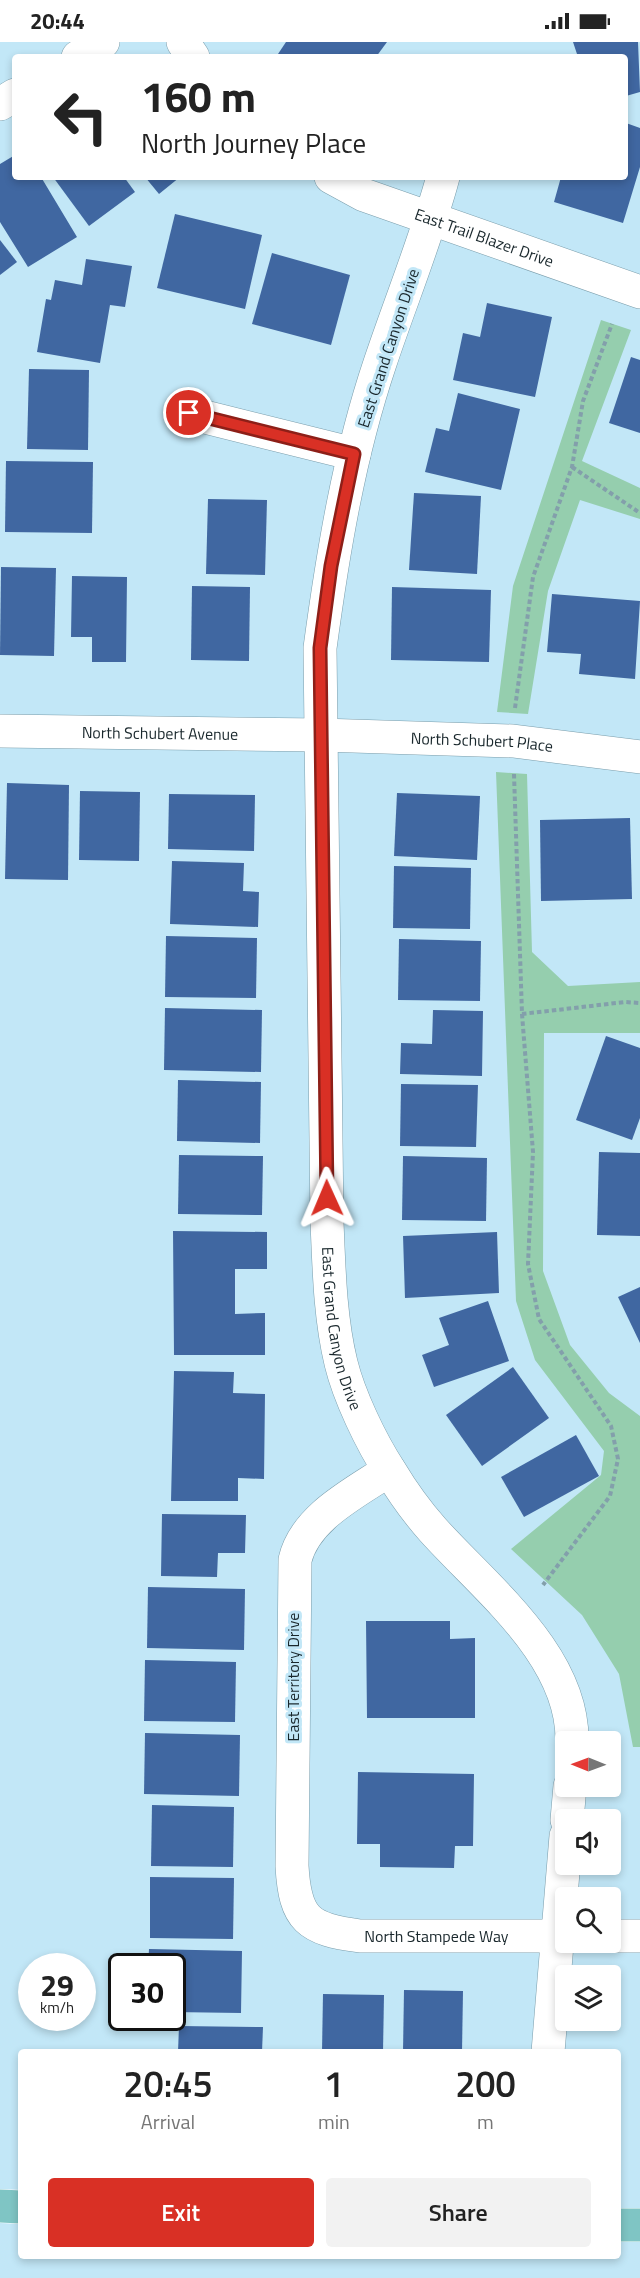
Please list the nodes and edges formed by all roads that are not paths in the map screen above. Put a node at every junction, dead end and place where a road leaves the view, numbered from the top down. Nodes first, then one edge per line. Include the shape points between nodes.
1 (103, 42) edge
2 (83, 54) edge
3 (336, 180) edge
4 (442, 180) edge
5 (431, 219) junction
6 (640, 292) edge
7 (189, 413) dead end
8 (354, 454) junction
9 (0, 731) edge
10 (321, 735) junction
11 (640, 757) edge
12 (389, 1470) junction
13 (572, 1731) edge
14 (311, 1923) joint
15 (555, 1936) edge
16 (621, 1936) edge
17 (640, 1936) edge
18 (559, 1953) edge
19 (548, 2049) edge
20 (0, 2206) edge
21 (18, 2206) edge
22 (621, 2225) edge
23 (640, 2225) edge

1 - 2 street
3 - 5 street, East Trail Blazer Drive via 364,195
4 - 5 street, East Grand Canyon Drive
5 - 6 street, East Trail Blazer Drive
5 - 8 street, East Grand Canyon Drive via 379,364
7 - 8 street
8 - 10 street, East Grand Canyon Drive via 331,566 320,648
9 - 10 street, North Schubert Avenue
10 - 11 street, North Schubert Place via 513,741
10 - 12 street, East Grand Canyon Drive via 330,1291 340,1361 349,1392
12 - 13 street, East Grand Canyon Drive via 432,1528 533,1637 557,1678
12 - 14 street, East Territory Drive via 322,1517 296,1553 292,1866 295,1895
14 - 15 street, North Stampede Way via 330,1932 360,1936
16 - 17 street
18 - 19 street
20 - 21 main road
22 - 23 main road

